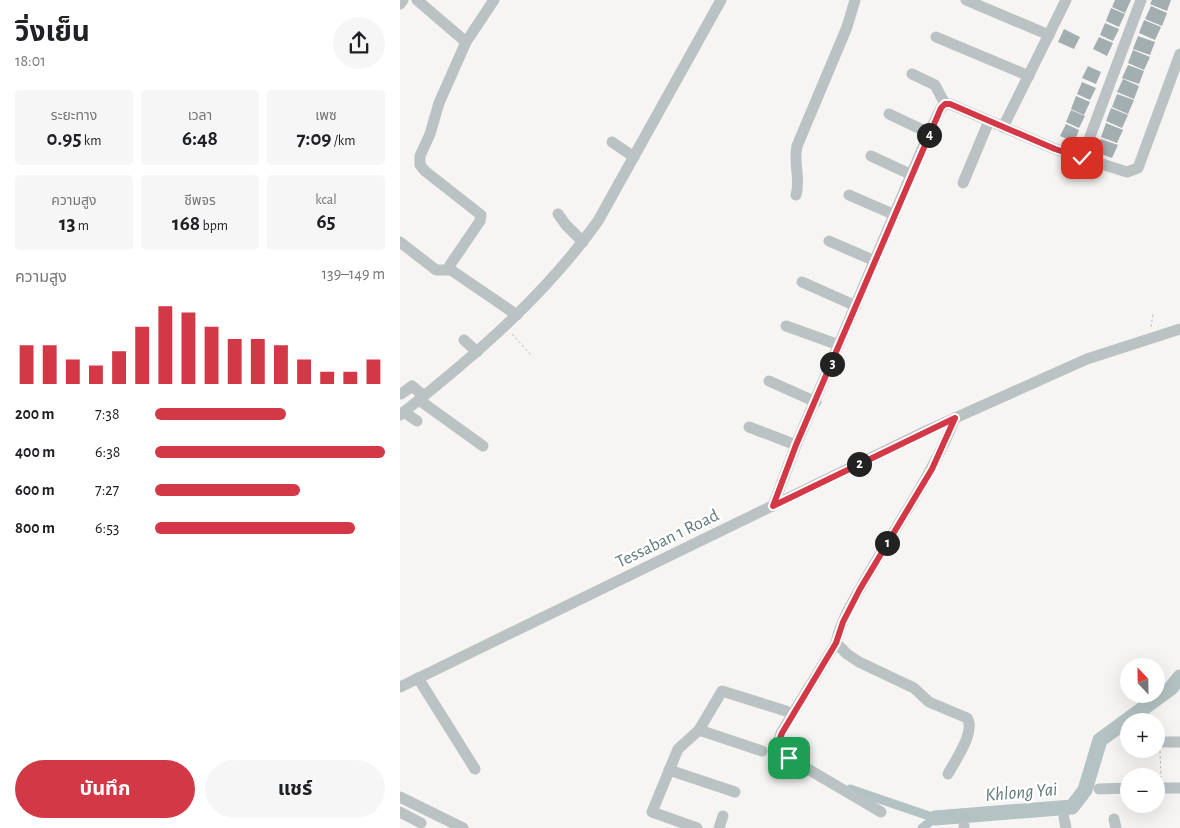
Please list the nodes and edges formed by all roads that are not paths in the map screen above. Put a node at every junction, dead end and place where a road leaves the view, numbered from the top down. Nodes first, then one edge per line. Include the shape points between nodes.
1 (403, 0) edge
2 (417, 0) edge
3 (494, 0) edge
4 (721, 0) edge
5 (855, 0) edge
6 (966, 0) edge
7 (1066, 0) edge
8 (1141, 0) edge
9 (400, 4) edge
10 (1049, 35) junction
11 (936, 37) dead end
12 (466, 42) junction
13 (1180, 54) edge
14 (912, 74) dead end
15 (1028, 76) junction
16 (945, 104) junction
17 (889, 114) dead end
18 (989, 121) junction
19 (1002, 126) junction
20 (929, 134) junction
21 (612, 142) dead end
22 (870, 156) dead end
23 (634, 157) junction
24 (1082, 158) junction
25 (912, 175) junction
26 (963, 183) dead end
27 (849, 195) dead end
28 (796, 196) dead end
29 (558, 214) dead end
30 (894, 215) junction
31 (829, 241) dead end
32 (400, 242) edge
33 (583, 242) junction
34 (875, 261) junction
35 (451, 270) junction
36 (802, 282) dead end
37 (856, 306) junction
38 (517, 315) junction
39 (786, 326) dead end
40 (1180, 329) edge
41 (464, 340) dead end
42 (840, 345) junction
43 (478, 352) junction
44 (770, 381) dead end
45 (401, 394) dead end
46 (422, 398) junction
47 (816, 402) junction
48 (402, 413) edge
49 (952, 420) junction
50 (417, 421) dead end
51 (749, 427) dead end
52 (796, 445) junction
53 (483, 446) dead end
54 (773, 506) junction
55 (836, 643) junction
56 (418, 678) junction
57 (400, 687) edge
58 (786, 711) dead end
59 (699, 730) junction
60 (1180, 742) edge
61 (1165, 744) edge
62 (762, 751) dead end
63 (475, 769) dead end
64 (669, 770) junction
65 (948, 774) dead end
66 (1099, 788) dead end
67 (1120, 788) edge
68 (1165, 788) edge
69 (1180, 788) edge
70 (736, 792) dead end
71 (400, 797) edge
72 (881, 812) dead end
73 (723, 816) dead end
74 (402, 817) edge
75 (421, 823) dead end
76 (463, 828) edge
77 (697, 828) edge
78 (719, 828) edge

1 - 9 street
2 - 12 street
3 - 12 street
4 - 23 street
5 - 28 street via 847,27 797,146 795,164 800,181
6 - 10 street
7 - 10 street
8 - 24 street
10 - 15 street
11 - 15 street
12 - 35 street via 420,156 420,164 425,171 481,215 480,222 450,264
13 - 24 street via 1138,168 1127,172
14 - 16 street via 935,85
15 - 19 street
16 - 18 street
16 - 20 street
17 - 20 street
18 - 19 street
18 - 26 street
19 - 24 street
20 - 25 street
21 - 23 street
22 - 25 street
23 - 33 street
25 - 30 street
27 - 30 street
29 - 33 street
30 - 34 street
31 - 34 street
32 - 35 street via 436,270
33 - 38 street
34 - 37 street
35 - 38 street
36 - 37 street
37 - 42 street
38 - 43 street
39 - 42 street
40 - 49 street, Tessaban 1 Road via 1087,359
41 - 43 street
42 - 47 street
43 - 46 street
44 - 47 street
45 - 46 street via 412,386
46 - 48 street
46 - 53 street
47 - 52 street
48 - 50 street
49 - 54 street, Tessaban 1 Road
49 - 55 street via 932,469 860,589
51 - 52 street
52 - 54 street
54 - 56 street, Tessaban 1 Road
55 - 65 street via 859,662 914,688 930,702 967,718 969,733
55 - 72 street via 782,733 779,749
56 - 57 street, Tessaban 1 Road
56 - 63 street
58 - 59 street via 722,692
59 - 62 street
59 - 64 street via 678,748
60 - 61 street
64 - 70 street
64 - 77 street via 652,812
66 - 67 street
68 - 69 street
71 - 76 street
73 - 78 street
74 - 75 street

